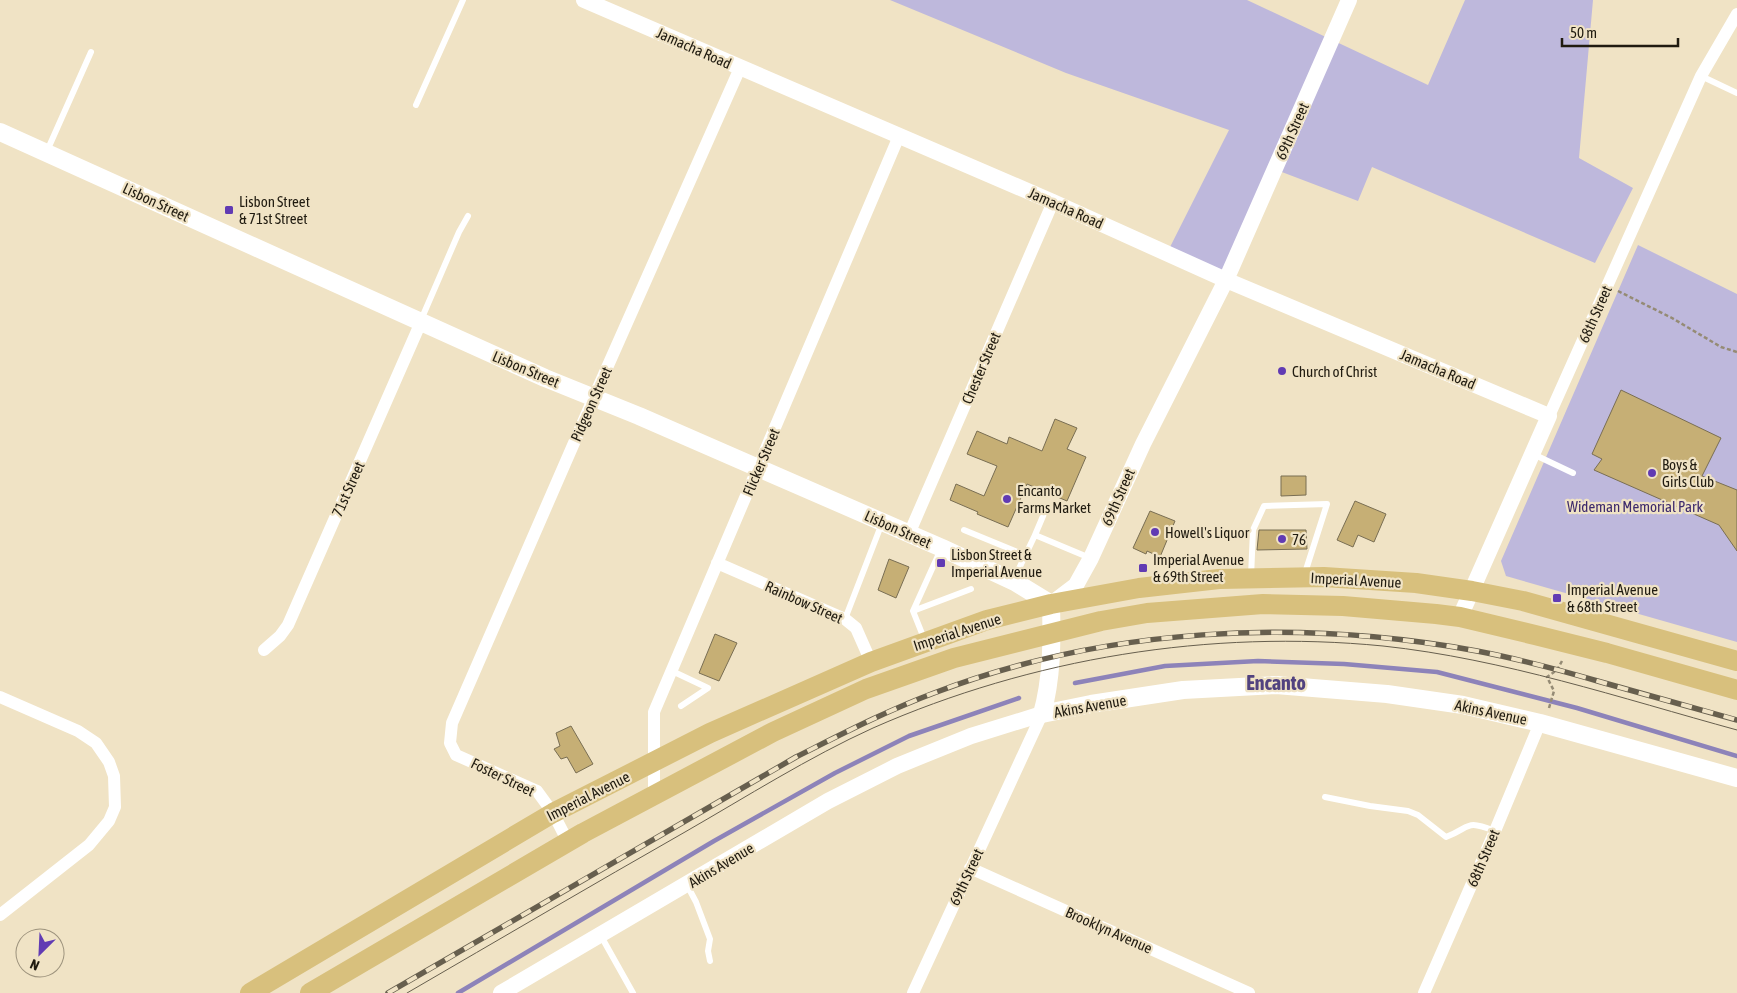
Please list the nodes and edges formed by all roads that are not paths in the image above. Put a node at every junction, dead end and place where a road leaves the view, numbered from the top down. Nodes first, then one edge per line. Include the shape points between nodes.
1 (463, 0) edge
2 (584, 0) edge
3 (1350, 0) edge
4 (1737, 14) edge
5 (91, 52) dead end
6 (740, 68) junction
7 (1700, 76) junction
8 (1737, 93) edge
9 (416, 105) dead end
10 (0, 132) edge
11 (899, 136) junction
12 (46, 152) junction
13 (1053, 202) junction
14 (468, 216) dead end
15 (1226, 280) junction
16 (420, 322) junction
17 (594, 397) junction
18 (1549, 416) junction
19 (1533, 454) junction
20 (758, 468) junction
21 (1573, 473) dead end
22 (1046, 509) dead end
23 (883, 522) junction
24 (964, 530) dead end
25 (909, 534) junction
26 (1035, 535) junction
27 (942, 548) junction
28 (1025, 555) junction
29 (1091, 558) junction
30 (717, 563) junction
31 (1304, 577) junction
32 (1251, 578) junction
33 (1013, 581) junction
34 (971, 588) dead end
35 (1472, 591) junction
36 (1051, 604) junction
37 (913, 611) junction
38 (1460, 617) junction
39 (845, 618) junction
40 (1052, 633) junction
41 (926, 642) junction
42 (264, 650) dead end
43 (1737, 661) edge
44 (871, 662) junction
45 (672, 671) junction
46 (1737, 690) edge
47 (0, 697) edge
48 (681, 706) dead end
49 (1042, 714) junction
50 (1540, 723) junction
51 (450, 743) joint
52 (654, 762) junction
53 (1737, 778) edge
54 (654, 795) junction
55 (1325, 797) dead end
56 (552, 813) junction
57 (1495, 831) junction
58 (568, 842) junction
59 (970, 868) junction
60 (686, 885) junction
61 (0, 915) edge
62 (600, 935) junction
63 (710, 960) dead end
64 (250, 993) edge
65 (310, 993) edge
66 (501, 993) edge
67 (633, 993) edge
68 (913, 993) edge
69 (1248, 993) edge
70 (1424, 993) edge

1 - 9 lane
2 - 6 street, Jamacha Road
3 - 15 street, 69th Street
4 - 7 street, 68th Street
5 - 12 lane
6 - 11 street, Jamacha Road
6 - 17 street, Pidgeon Street
7 - 8 lane
7 - 18 street, 68th Street
10 - 12 main road, Lisbon Street
11 - 13 street, Jamacha Road
11 - 20 street, Flicker Street
12 - 16 main road, Lisbon Street
13 - 15 street, Jamacha Road
13 - 25 street, Chester Street
14 - 16 lane
15 - 18 street, Jamacha Road
15 - 29 street, 69th Street via 1142,444
16 - 17 main road, Lisbon Street
16 - 42 street, 71st Street via 288,625
17 - 20 main road, Lisbon Street
17 - 51 street, Pidgeon Street via 452,723
18 - 19 street, 68th Street
19 - 21 lane
19 - 35 street, 68th Street
20 - 23 main road, Lisbon Street
20 - 30 street, Flicker Street
22 - 26 lane
23 - 25 main road, Lisbon Street
23 - 39 lane
24 - 28 lane
25 - 27 main road, Lisbon Street
26 - 28 lane
26 - 29 lane
27 - 33 main road, Lisbon Street
27 - 37 lane
28 - 33 lane
29 - 36 street, 69th Street via 1076,585
30 - 39 street, Rainbow Street
30 - 45 street, Flicker Street
31 - 32 main road, Imperial Avenue
31 - 32 lane via 1327,504 1264,506 1253,530
31 - 35 main road, Imperial Avenue via 1416,583
32 - 36 main road, Imperial Avenue via 1139,588
33 - 36 main road, Lisbon Street
34 - 37 lane
35 - 38 street, 68th Street
35 - 43 main road, Imperial Avenue via 1523,601
36 - 40 main road, 69th Street
36 - 41 main road, Imperial Avenue via 987,620
37 - 41 lane
38 - 40 main road, Imperial Avenue via 1344,606 1263,604 1147,613
38 - 46 main road, Imperial Avenue via 1607,653
39 - 44 street, Rainbow Street via 856,628
40 - 49 main road, 69th Street via 1048,695
40 - 54 main road, Imperial Avenue via 954,658 866,689 772,732
41 - 44 main road, Imperial Avenue
44 - 52 main road, Imperial Avenue via 710,733
45 - 48 lane via 708,688
45 - 52 street, Flicker Street via 654,712
47 - 61 street via 78,731 96,743 114,776 115,807 109,821 89,845
49 - 50 main road, Akins Avenue via 1183,690 1276,685 1387,694 1463,705
49 - 59 street, 69th Street
49 - 60 street, Akins Avenue via 971,736 897,766 828,801
50 - 53 main road, Akins Avenue
50 - 57 street, 68th Street
51 - 56 street, Foster Street via 456,754 537,791
52 - 54 street, Flicker Street
52 - 56 main road, Imperial Avenue
54 - 58 main road, Imperial Avenue
55 - 57 lane via 1408,811 1446,837 1473,824
56 - 58 street, Foster Street
56 - 64 main road, Imperial Avenue
57 - 70 street, 68th Street
58 - 65 main road, Imperial Avenue
59 - 68 street, 69th Street
59 - 69 street, Brooklyn Avenue
60 - 62 street, Akins Avenue
60 - 63 lane via 710,939
62 - 66 street, Akins Avenue
62 - 67 lane

